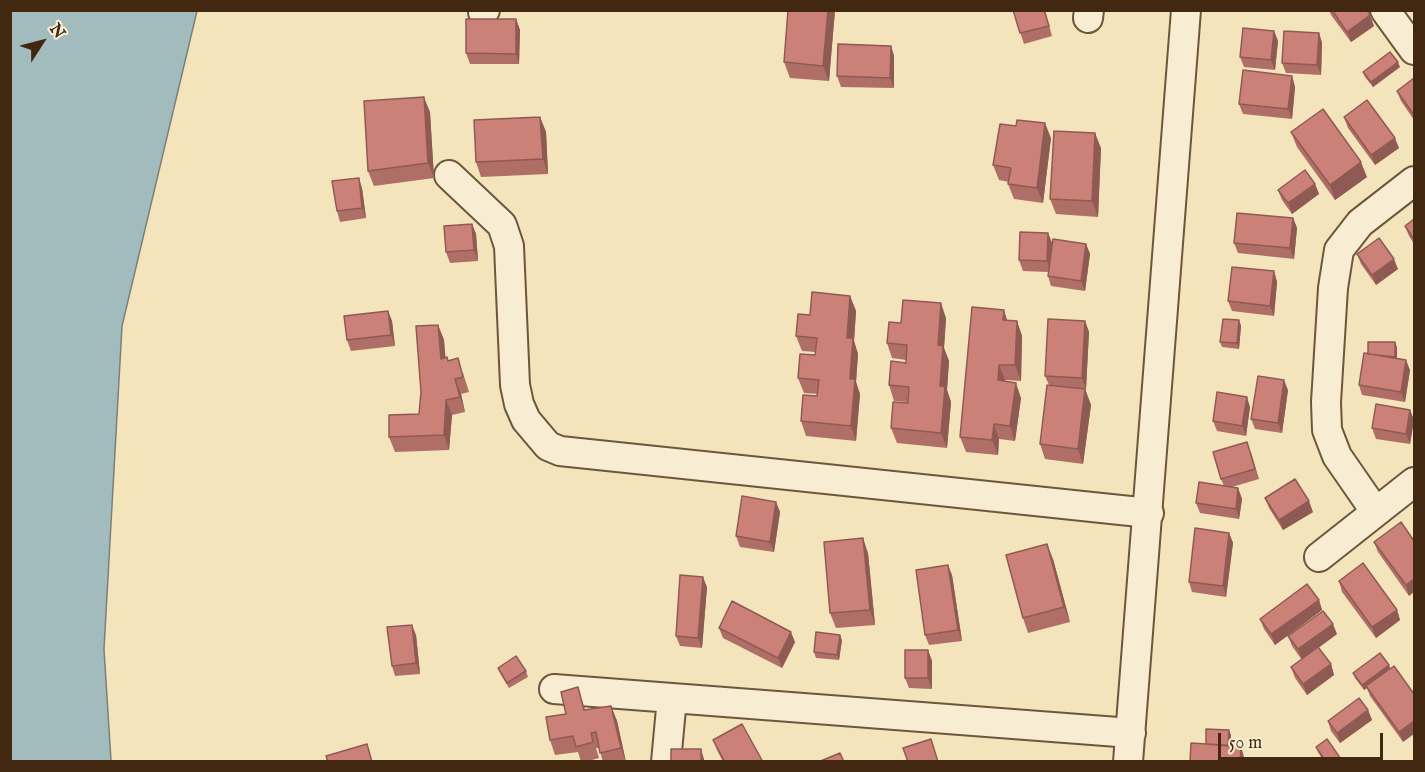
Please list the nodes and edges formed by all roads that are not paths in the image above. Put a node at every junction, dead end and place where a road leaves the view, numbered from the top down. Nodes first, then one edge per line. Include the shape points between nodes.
1 (1186, 10) edge
2 (1385, 10) edge
3 (1414, 50) edge
4 (450, 175) dead end
5 (1414, 181) edge
6 (1414, 482) edge
7 (1375, 511) junction
8 (1149, 513) junction
9 (1319, 557) dead end
10 (554, 689) dead end
11 (672, 698) junction
12 (1131, 733) junction
13 (666, 762) edge
14 (1128, 762) edge

1 - 8 street
2 - 3 street
4 - 8 street via 502,225 509,246 515,385 526,420 548,446 560,451
5 - 7 street via 1360,223 1339,250 1333,288 1327,430 1337,456
6 - 7 street
7 - 9 street
8 - 12 street
10 - 11 street
11 - 12 street
11 - 13 street
12 - 14 street

